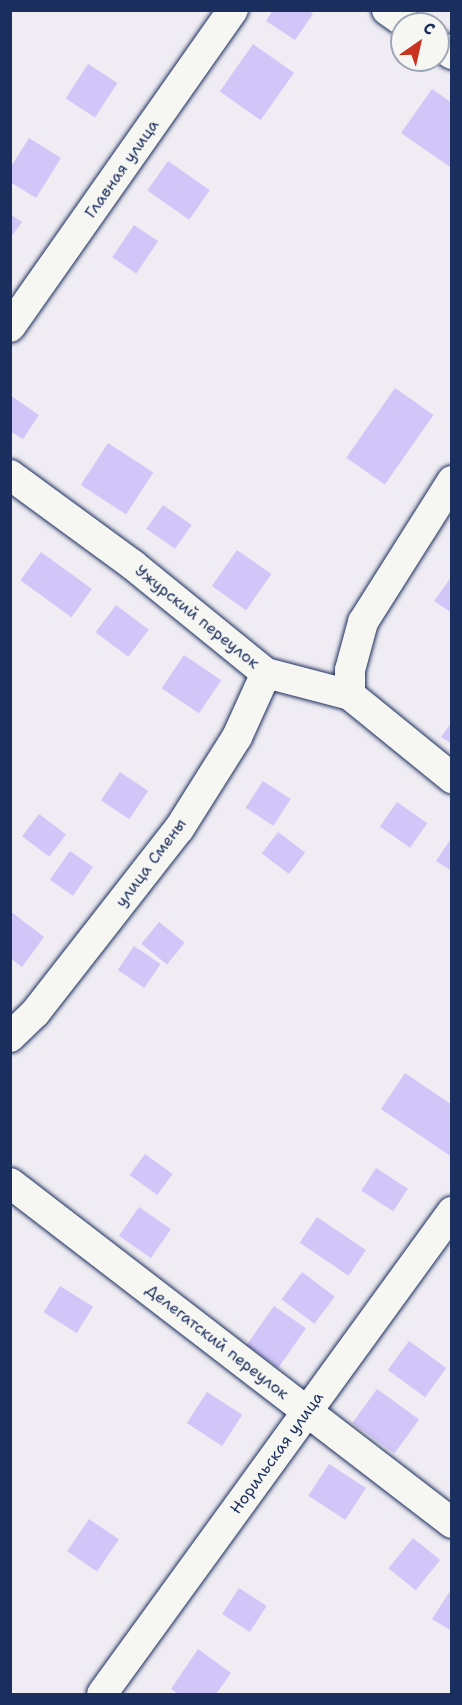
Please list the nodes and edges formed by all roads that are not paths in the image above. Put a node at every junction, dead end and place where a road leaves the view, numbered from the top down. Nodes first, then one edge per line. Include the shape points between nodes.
1 (232, 10) edge
2 (10, 327) edge
3 (10, 475) edge
4 (452, 481) edge
5 (266, 673) junction
6 (350, 695) junction
7 (452, 778) edge
8 (10, 1037) edge
9 (10, 1184) edge
10 (452, 1212) edge
11 (307, 1412) junction
12 (452, 1523) edge
13 (102, 1695) edge

1 - 2 street, Главная улица
3 - 5 street, Ужурский переулок via 133,565
4 - 6 street via 363,622 350,670
5 - 6 street, Ужурский переулок
5 - 8 street, улица Смены via 237,737 179,829 35,1012
6 - 7 street, Ужурский переулок
9 - 11 street, Делегатский переулок
10 - 11 street, Норильская улица
11 - 12 street, Делегатский переулок
11 - 13 street, Норильская улица

